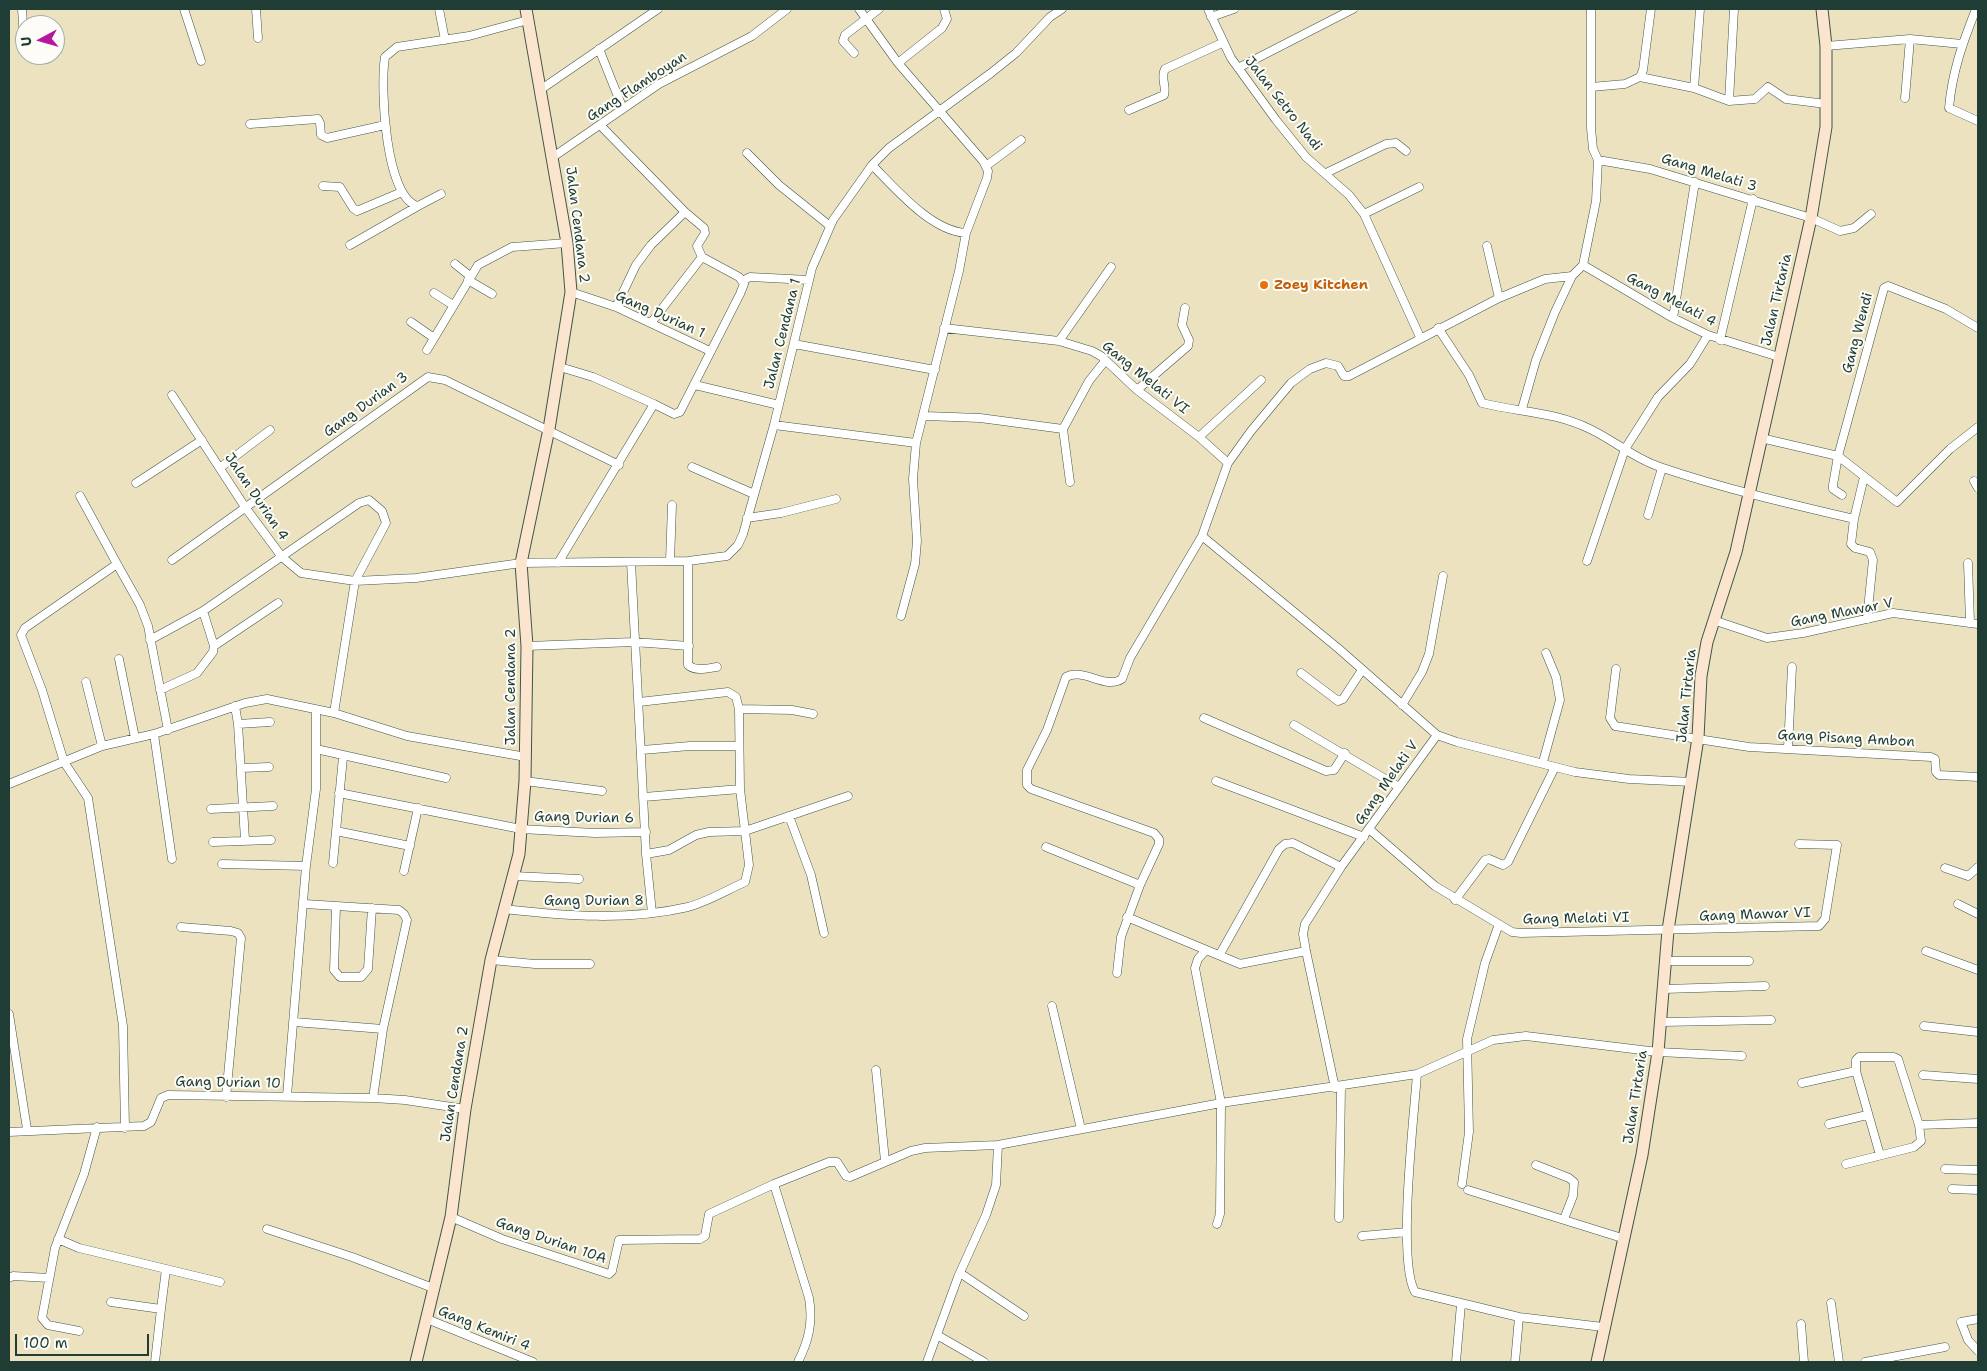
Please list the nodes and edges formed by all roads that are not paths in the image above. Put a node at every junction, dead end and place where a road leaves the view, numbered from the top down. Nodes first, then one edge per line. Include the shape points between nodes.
1 (184, 9) edge
2 (256, 9) edge
3 (439, 9) edge
4 (658, 9) edge
5 (787, 9) edge
6 (860, 9) edge
7 (879, 9) edge
8 (944, 9) edge
9 (1062, 9) edge
10 (1208, 9) edge
11 (1234, 9) edge
12 (1353, 9) edge
13 (1591, 9) edge
14 (1650, 9) edge
15 (1700, 9) edge
16 (1734, 9) edge
17 (1822, 9) edge
18 (1976, 9) edge
19 (527, 14) edge
20 (1211, 17) junction
21 (866, 18) junction
22 (258, 38) dead end
23 (1910, 39) junction
24 (445, 40) junction
25 (1222, 42) junction
26 (1962, 44) junction
27 (1826, 46) junction
28 (599, 49) junction
29 (854, 53) dead end
30 (201, 61) dead end
31 (898, 63) junction
32 (1238, 68) junction
33 (1640, 77) junction
34 (1591, 86) junction
35 (1694, 88) junction
36 (540, 90) junction
37 (1905, 98) dead end
38 (1729, 101) junction
39 (1826, 104) junction
40 (623, 109) junction
41 (939, 110) junction
42 (1129, 110) dead end
43 (1978, 121) edge
44 (250, 124) dead end
45 (385, 125) junction
46 (600, 125) junction
47 (1021, 140) dead end
48 (1406, 151) dead end
49 (747, 153) dead end
50 (553, 157) junction
51 (1598, 160) junction
52 (872, 165) junction
53 (986, 166) junction
54 (1326, 173) junction
55 (1695, 182) junction
56 (323, 186) dead end
57 (1419, 187) dead end
58 (402, 192) junction
59 (441, 194) dead end
60 (1752, 199) junction
61 (418, 206) junction
62 (685, 212) junction
63 (1364, 214) junction
64 (1871, 214) dead end
65 (1812, 218) junction
66 (830, 226) junction
67 (966, 233) junction
68 (567, 243) junction
69 (350, 245) dead end
70 (1487, 246) dead end
71 (702, 257) junction
72 (455, 264) dead end
73 (1583, 265) junction
74 (1111, 267) dead end
75 (1572, 276) junction
76 (469, 278) junction
77 (809, 280) junction
78 (742, 281) junction
79 (571, 292) junction
80 (434, 293) dead end
81 (492, 294) dead end
82 (1499, 298) junction
83 (453, 305) junction
84 (616, 307) junction
85 (1185, 308) dead end
86 (1672, 318) junction
87 (411, 322) dead end
88 (651, 324) junction
89 (944, 328) junction
90 (1438, 328) junction
91 (1978, 328) edge
92 (1708, 335) junction
93 (1420, 337) junction
94 (434, 338) junction
95 (1720, 340) junction
96 (1059, 341) junction
97 (794, 344) junction
98 (427, 350) dead end
99 (710, 351) junction
100 (1779, 357) junction
101 (1105, 361) junction
102 (560, 367) junction
103 (935, 370) junction
104 (1261, 380) dead end
105 (695, 385) junction
106 (1137, 390) junction
107 (172, 395) dead end
108 (654, 404) junction
109 (779, 405) junction
110 (1522, 409) junction
111 (925, 416) junction
112 (774, 425) junction
113 (1978, 427) edge
114 (1063, 429) junction
115 (270, 430) dead end
116 (549, 430) junction
117 (1199, 437) junction
118 (1761, 438) junction
119 (202, 440) junction
120 (916, 443) junction
121 (1625, 449) junction
122 (1838, 456) junction
123 (1228, 463) junction
124 (619, 465) junction
125 (221, 467) junction
126 (692, 467) dead end
127 (1662, 468) junction
128 (1864, 477) junction
129 (1974, 481) dead end
130 (1070, 482) dead end
131 (136, 483) dead end
132 (1978, 488) edge
133 (754, 494) junction
134 (1749, 495) junction
135 (1842, 495) dead end
136 (80, 496) dead end
137 (836, 499) dead end
138 (672, 505) dead end
139 (245, 507) junction
140 (1648, 514) dead end
141 (747, 518) junction
142 (1854, 519) junction
143 (1202, 536) junction
144 (282, 557) junction
145 (172, 560) dead end
146 (670, 561) junction
147 (688, 561) junction
148 (1587, 561) dead end
149 (631, 562) junction
150 (521, 563) junction
151 (558, 563) junction
152 (1968, 563) dead end
153 (118, 564) junction
154 (1443, 576) dead end
155 (355, 581) junction
156 (278, 603) dead end
157 (202, 611) junction
158 (901, 616) dead end
159 (1868, 619) junction
160 (1713, 620) junction
161 (1974, 623) edge
162 (150, 640) junction
163 (634, 642) junction
164 (214, 646) junction
165 (527, 646) junction
166 (689, 646) junction
167 (1546, 653) dead end
168 (119, 659) dead end
169 (717, 667) dead end
170 (1792, 667) dead end
171 (1616, 669) dead end
172 (1362, 670) junction
173 (1301, 673) dead end
174 (86, 682) dead end
175 (160, 690) junction
176 (639, 702) junction
177 (235, 706) junction
178 (1402, 706) junction
179 (316, 710) junction
180 (739, 710) junction
181 (334, 713) junction
182 (813, 714) dead end
183 (1204, 718) dead end
184 (270, 722) dead end
185 (238, 724) junction
186 (1294, 725) dead end
187 (168, 730) junction
188 (154, 734) junction
189 (1437, 735) junction
190 (135, 738) junction
191 (1698, 738) junction
192 (102, 746) junction
193 (739, 746) junction
194 (1788, 748) junction
195 (316, 750) junction
196 (642, 750) junction
197 (1345, 753) junction
198 (343, 757) junction
199 (526, 757) junction
200 (64, 762) junction
201 (1543, 762) junction
202 (269, 767) dead end
203 (1555, 767) junction
204 (241, 768) junction
205 (1978, 777) edge
206 (446, 778) dead end
207 (525, 781) junction
208 (1216, 782) dead end
209 (1692, 782) junction
210 (9, 784) edge
211 (1400, 787) junction
212 (740, 789) junction
213 (602, 791) dead end
214 (339, 793) junction
215 (848, 796) dead end
216 (644, 797) junction
217 (273, 806) dead end
218 (242, 808) junction
219 (418, 808) junction
220 (211, 809) dead end
221 (789, 816) junction
222 (521, 829) junction
223 (1369, 829) junction
224 (336, 831) junction
225 (745, 831) junction
226 (646, 832) junction
227 (1364, 837) junction
228 (245, 840) junction
229 (271, 840) dead end
230 (213, 842) dead end
231 (1799, 844) dead end
232 (410, 846) junction
233 (1046, 847) dead end
234 (646, 854) junction
235 (172, 859) dead end
236 (333, 863) dead end
237 (222, 864) dead end
238 (306, 866) junction
239 (1341, 867) junction
240 (1978, 867) edge
241 (1946, 868) dead end
242 (404, 871) dead end
243 (513, 876) junction
244 (579, 879) dead end
245 (1140, 885) junction
246 (1455, 900) junction
247 (305, 904) junction
248 (1958, 904) dead end
249 (336, 906) junction
250 (372, 908) junction
251 (504, 910) junction
252 (652, 913) junction
253 (1978, 914) edge
254 (1128, 917) junction
255 (1499, 924) junction
256 (181, 927) dead end
257 (1668, 930) junction
258 (824, 933) dead end
259 (1206, 950) junction
260 (1306, 951) junction
261 (1926, 951) dead end
262 (1220, 954) junction
263 (491, 960) junction
264 (1666, 961) junction
265 (1749, 961) dead end
266 (590, 964) dead end
267 (1978, 970) edge
268 (1117, 973) dead end
269 (1765, 986) dead end
270 (1664, 989) junction
271 (1052, 1006) dead end
272 (9, 1014) edge
273 (1771, 1020) dead end
274 (294, 1022) junction
275 (1662, 1022) junction
276 (1924, 1026) dead end
277 (383, 1029) junction
278 (1978, 1032) edge
279 (1467, 1050) junction
280 (1658, 1052) junction
281 (1742, 1056) dead end
282 (876, 1070) dead end
283 (1856, 1071) junction
284 (1417, 1074) junction
285 (1923, 1075) dead end
286 (1978, 1079) edge
287 (1802, 1084) dead end
288 (1339, 1087) junction
289 (287, 1096) junction
290 (226, 1097) junction
291 (373, 1098) junction
292 (1221, 1103) junction
293 (464, 1109) junction
294 (1867, 1115) junction
295 (1978, 1123) edge
296 (1829, 1124) dead end
297 (1919, 1125) junction
298 (96, 1127) junction
299 (125, 1128) junction
300 (1081, 1129) junction
301 (27, 1130) junction
302 (9, 1132) edge
303 (998, 1145) junction
304 (1880, 1155) junction
305 (885, 1161) junction
306 (1536, 1164) dead end
307 (1846, 1164) dead end
308 (1945, 1170) dead end
309 (1978, 1170) edge
310 (774, 1184) junction
311 (1952, 1189) dead end
312 (1978, 1190) edge
313 (452, 1217) junction
314 (1339, 1218) dead end
315 (1564, 1219) junction
316 (1217, 1224) dead end
317 (267, 1229) dead end
318 (1407, 1232) junction
319 (1362, 1236) dead end
320 (1622, 1238) junction
321 (58, 1239) junction
322 (166, 1269) junction
323 (960, 1273) junction
324 (9, 1278) edge
325 (49, 1278) junction
326 (220, 1282) dead end
327 (433, 1288) junction
328 (111, 1302) dead end
329 (1831, 1302) dead end
330 (1461, 1304) junction
331 (161, 1309) junction
332 (1024, 1316) dead end
333 (1519, 1317) junction
334 (427, 1319) junction
335 (1978, 1319) edge
336 (1800, 1324) dead end
337 (1603, 1327) junction
338 (79, 1331) dead end
339 (937, 1335) junction
340 (1945, 1347) dead end
341 (1978, 1351) edge
342 (155, 1362) edge
343 (416, 1362) edge
344 (533, 1362) edge
345 (798, 1362) edge
346 (927, 1362) edge
347 (984, 1362) edge
348 (1456, 1362) edge
349 (1515, 1362) edge
350 (1597, 1362) edge
351 (1804, 1362) edge
352 (1838, 1362) edge
353 (1865, 1362) edge

1 - 30 street
2 - 22 street
3 - 24 street
4 - 28 street
5 - 40 street, Gang Flamboyan via 752,36 659,84
6 - 21 street
7 - 21 street
8 - 31 street via 947,19 942,28
9 - 41 street, Jalan Cendana 1 via 1050,17 1016,53
10 - 20 street, Jalan Setro Nadi
11 - 20 street
12 - 32 street
13 - 34 street
14 - 33 street
15 - 35 street
16 - 38 street
17 - 27 street, Jalan Tirtaria
18 - 26 street
19 - 24 street via 469,36
19 - 36 street, Jalan Cendana 2
20 - 25 street, Jalan Setro Nadi
21 - 29 street via 843,38
21 - 31 street
23 - 26 street
23 - 27 street
23 - 37 street
24 - 45 street via 397,47 385,57
25 - 32 street, Jalan Setro Nadi
25 - 42 street via 1165,69 1162,74 1166,89 1164,95
26 - 43 street via 1948,108
27 - 39 street, Jalan Tirtaria
28 - 36 street
28 - 40 street
31 - 41 street
32 - 54 street, Jalan Setro Nadi via 1306,157
33 - 34 street via 1625,84
33 - 35 street
34 - 51 street via 1593,149
35 - 38 street
36 - 50 street, Jalan Cendana 2
38 - 39 street via 1755,99 1768,87 1786,98
39 - 65 street, Jalan Tirtaria via 1826,127
40 - 46 street, Gang Flamboyan
41 - 52 street, Jalan Cendana 1
41 - 53 street
44 - 45 street via 318,119 321,135 327,138
45 - 58 street via 390,158
46 - 50 street, Gang Flamboyan
46 - 62 street
47 - 53 street
48 - 54 street via 1396,143 1386,144
49 - 66 street via 778,185
50 - 68 street, Jalan Cendana 2
51 - 55 street, Gang Melati 3 via 1650,168
51 - 73 street via 1596,201
52 - 66 street, Jalan Cendana 1
52 - 67 street via 936,223 956,233
53 - 67 street via 987,178
54 - 63 street, Jalan Setro Nadi
55 - 60 street, Gang Melati 3
55 - 86 street
56 - 58 street via 340,187 357,211
57 - 63 street
58 - 61 street via 409,202
59 - 61 street
60 - 65 street, Gang Melati 3
60 - 95 street
61 - 69 street
62 - 71 street via 704,228 697,246
62 - 84 street via 651,245 636,265
63 - 93 street, Jalan Setro Nadi
64 - 65 street, Gang Melati 3 via 1846,231
65 - 100 street, Jalan Tirtaria
66 - 77 street, Jalan Cendana 1
67 - 89 street via 960,271
68 - 76 street via 512,247 478,265
68 - 79 street, Jalan Cendana 2
70 - 82 street
71 - 78 street
71 - 88 street
72 - 76 street
73 - 75 street
73 - 86 street, Gang Melati 4
74 - 96 street
75 - 82 street via 1545,279
75 - 110 street via 1536,360
76 - 81 street
76 - 83 street
77 - 78 street via 750,277
77 - 97 street, Jalan Cendana 1
78 - 99 street via 740,294
79 - 84 street, Gang Durian 1
79 - 102 street, Jalan Cendana 2
80 - 83 street
82 - 90 street
83 - 94 street
84 - 88 street, Gang Durian 1
85 - 106 street via 1182,325 1189,340 1188,346
86 - 92 street, Gang Melati 4
87 - 94 street
88 - 99 street, Gang Durian 1
89 - 96 street, Gang Melati VI
89 - 103 street
90 - 93 street
90 - 110 street via 1469,375 1482,403
91 - 122 street, Gang Wendi via 1946,309 1888,286 1884,288
92 - 95 street, Gang Melati 4
92 - 121 street via 1690,364 1658,397
93 - 123 street via 1349,376 1344,376 1333,363 1310,369 1291,383
94 - 98 street
95 - 100 street, Gang Melati 4
96 - 101 street, Gang Melati VI via 1092,351
97 - 103 street
97 - 109 street, Jalan Cendana 1
99 - 105 street
100 - 118 street, Jalan Tirtaria
101 - 106 street, Gang Melati VI
101 - 114 street via 1089,381
102 - 108 street via 594,377
102 - 116 street, Jalan Cendana 2
103 - 111 street
104 - 117 street
105 - 108 street via 678,414
105 - 109 street
106 - 117 street, Gang Melati VI
107 - 119 street, Jalan Durian 4
108 - 124 street
109 - 112 street, Jalan Cendana 1
110 - 121 street via 1567,420
111 - 114 street via 980,418
111 - 120 street
112 - 120 street
112 - 133 street, Jalan Cendana 1
113 - 128 street via 1950,449 1897,502
114 - 130 street
115 - 125 street
116 - 124 street, Gang Durian 3
116 - 139 street, Gang Durian 3 via 445,380 428,377
116 - 150 street, Jalan Cendana 2
117 - 123 street, Gang Melati VI
118 - 122 street
118 - 134 street, Jalan Tirtaria
119 - 125 street, Jalan Durian 4
119 - 131 street
120 - 158 street via 913,479 916,564
121 - 127 street
121 - 148 street
122 - 128 street
122 - 135 street via 1833,485
123 - 143 street
124 - 151 street
125 - 139 street, Jalan Durian 4
126 - 133 street
127 - 134 street
127 - 140 street
128 - 142 street
129 - 132 street
133 - 141 street, Jalan Cendana 1
134 - 142 street
134 - 160 street, Jalan Tirtaria via 1736,552
136 - 153 street
137 - 141 street
138 - 146 street
139 - 144 street, Jalan Durian 4
139 - 145 street, Gang Durian 3
141 - 147 street, Jalan Cendana 1 via 738,545 727,556
142 - 159 street via 1851,544 1870,552 1873,560
143 - 172 street
143 - 245 street via 1130,658 1122,679 1112,683 1079,675 1066,676 1047,730 1027,770 1026,780 1031,789 1157,835 1159,844
144 - 155 street, Jalan Durian 4 via 302,573
144 - 155 street via 359,503 369,500 382,511 386,523
144 - 157 street
146 - 147 street, Jalan Cendana 1
146 - 149 street, Jalan Cendana 1
147 - 166 street
149 - 151 street, Jalan Cendana 1
149 - 163 street
150 - 151 street, Jalan Cendana 1
150 - 155 street, Jalan Durian 4 via 416,578
150 - 165 street, Jalan Cendana 2
152 - 161 street
153 - 162 street via 140,605
153 - 200 street via 54,606 22,632 22,641 42,690
154 - 178 street via 1429,654
155 - 181 street
156 - 164 street
157 - 162 street
157 - 164 street
159 - 160 street, Gang Mawar V via 1767,638
159 - 161 street, Gang Mawar V via 1893,613
160 - 191 street, Jalan Tirtaria via 1701,676
162 - 175 street
163 - 165 street
163 - 166 street
163 - 176 street
164 - 175 street via 197,673
165 - 199 street, Jalan Cendana 2
166 - 169 street via 688,665 692,668
167 - 201 street via 1560,700
168 - 190 street
170 - 194 street
171 - 191 street, Gang Pisang Ambon via 1610,718 1615,726
172 - 173 street via 1343,699 1338,701
172 - 178 street
174 - 192 street
175 - 187 street
176 - 180 street via 728,692 736,697
176 - 196 street
177 - 179 street via 267,699
177 - 185 street
177 - 187 street
178 - 189 street
179 - 181 street
179 - 195 street
180 - 182 street via 792,710
180 - 193 street
181 - 199 street via 407,736
183 - 197 street via 1326,771 1334,770
184 - 185 street
185 - 204 street
186 - 197 street
187 - 188 street
188 - 190 street
188 - 235 street
189 - 201 street, Gang Melati V
189 - 211 street, Gang Melati V
190 - 192 street
191 - 194 street, Gang Pisang Ambon via 1738,746
191 - 209 street, Jalan Tirtaria
192 - 200 street
193 - 196 street
193 - 212 street
194 - 205 street, Gang Pisang Ambon via 1931,757 1940,775
195 - 198 street
195 - 238 street via 316,789
196 - 216 street
197 - 211 street
198 - 206 street
198 - 214 street
199 - 207 street, Jalan Cendana 2
200 - 210 street
200 - 299 street via 88,798 123,1026
201 - 203 street, Gang Melati V
202 - 204 street
203 - 209 street, Gang Melati V via 1629,779
203 - 246 street via 1508,862 1485,860
204 - 218 street
207 - 213 street
207 - 222 street, Jalan Cendana 2
208 - 227 street
209 - 257 street, Jalan Tirtaria
211 - 223 street, Gang Melati V
212 - 216 street
212 - 225 street
214 - 219 street, Gang Durian 6
214 - 224 street
215 - 221 street
216 - 226 street
217 - 218 street
218 - 220 street
218 - 228 street
219 - 222 street, Gang Durian 6
219 - 232 street
221 - 225 street
221 - 258 street via 811,875
222 - 226 street, Gang Durian 6
222 - 243 street, Jalan Cendana 2
223 - 227 street, Gang Melati V
223 - 246 street, Gang Melati VI
224 - 232 street
224 - 236 street
225 - 234 street via 696,835 669,850
225 - 252 street, Gang Durian 8 via 749,865 745,882 690,906
226 - 234 street
227 - 239 street, Gang Melati V
228 - 229 street
228 - 230 street
231 - 257 street, Gang Mawar VI via 1837,845 1825,919 1819,926
232 - 242 street
233 - 245 street
234 - 252 street
237 - 238 street
238 - 247 street
239 - 260 street, Gang Melati V via 1306,924
239 - 262 street via 1293,843 1285,844 1279,849
240 - 241 street via 1968,876
243 - 244 street
243 - 251 street, Jalan Cendana 2
245 - 254 street
246 - 255 street, Gang Melati VI
247 - 249 street
247 - 274 street
248 - 253 street
249 - 250 street
249 - 250 street via 334,970 340,977 361,978 366,973
250 - 277 street via 399,910 407,920
251 - 252 street, Gang Durian 8 via 551,915 636,916
251 - 263 street, Jalan Cendana 2
254 - 259 street
254 - 268 street via 1120,937
255 - 257 street, Gang Melati VI via 1521,933
255 - 279 street via 1474,1004
256 - 290 street via 231,931 241,938
257 - 264 street, Jalan Tirtaria
259 - 262 street
259 - 292 street via 1195,968
260 - 262 street via 1248,964 1240,964
260 - 288 street, Gang Melati V
261 - 267 street
263 - 266 street
263 - 293 street, Jalan Cendana 2
264 - 265 street
264 - 270 street, Jalan Tirtaria
269 - 270 street
270 - 275 street, Jalan Tirtaria
271 - 300 street
272 - 301 street
273 - 275 street
274 - 277 street
274 - 289 street
275 - 280 street, Jalan Tirtaria
276 - 278 street
277 - 291 street
279 - 280 street via 1493,1040 1526,1036
279 - 284 street
279 - 315 street via 1469,1132 1465,1187 1514,1206
280 - 281 street
280 - 320 street, Jalan Tirtaria via 1642,1155
282 - 305 street
283 - 287 street
283 - 294 street
283 - 297 street via 1859,1057 1898,1059
284 - 288 street
284 - 318 street
285 - 286 street
288 - 292 street
288 - 314 street, Gang Melati V
289 - 290 street, Gang Durian 10
289 - 291 street, Gang Durian 10
290 - 299 street, Gang Durian 10 via 168,1094 160,1098 151,1122
291 - 293 street, Gang Durian 10
292 - 300 street
292 - 316 street via 1220,1214
293 - 313 street, Jalan Cendana 2
294 - 296 street
294 - 304 street
295 - 297 street
297 - 304 street via 1921,1141 1918,1145
298 - 299 street, Gang Durian 10
298 - 301 street, Gang Durian 10
298 - 321 street via 84,1174
300 - 303 street
301 - 302 street, Gang Durian 10
303 - 305 street via 925,1148
303 - 323 street via 996,1186
304 - 307 street
305 - 310 street via 850,1178 837,1162 829,1162
306 - 315 street via 1574,1182 1573,1196
308 - 309 street
310 - 313 street, Gang Durian 10A via 710,1214 705,1236 700,1239 619,1240 609,1274 502,1240
310 - 345 street via 809,1298 812,1318 809,1339
311 - 312 street
313 - 327 street, Jalan Cendana 2
315 - 320 street
317 - 327 street
318 - 319 street
318 - 330 street via 1411,1284 1416,1292
320 - 337 street, Jalan Tirtaria
321 - 322 street via 79,1248
321 - 325 street
322 - 326 street
322 - 331 street
323 - 332 street
323 - 339 street
324 - 325 street
325 - 338 street via 44,1322
327 - 334 street, Jalan Cendana 2
328 - 331 street
329 - 352 street
330 - 333 street
330 - 348 street
331 - 342 street
333 - 337 street
333 - 349 street
334 - 343 street, Jalan Cendana 2
334 - 344 street, Gang Kemiri 4
335 - 341 street via 1961,1322 1968,1340
336 - 351 street
337 - 350 street, Jalan Tirtaria
339 - 346 street
339 - 347 street
340 - 353 street

